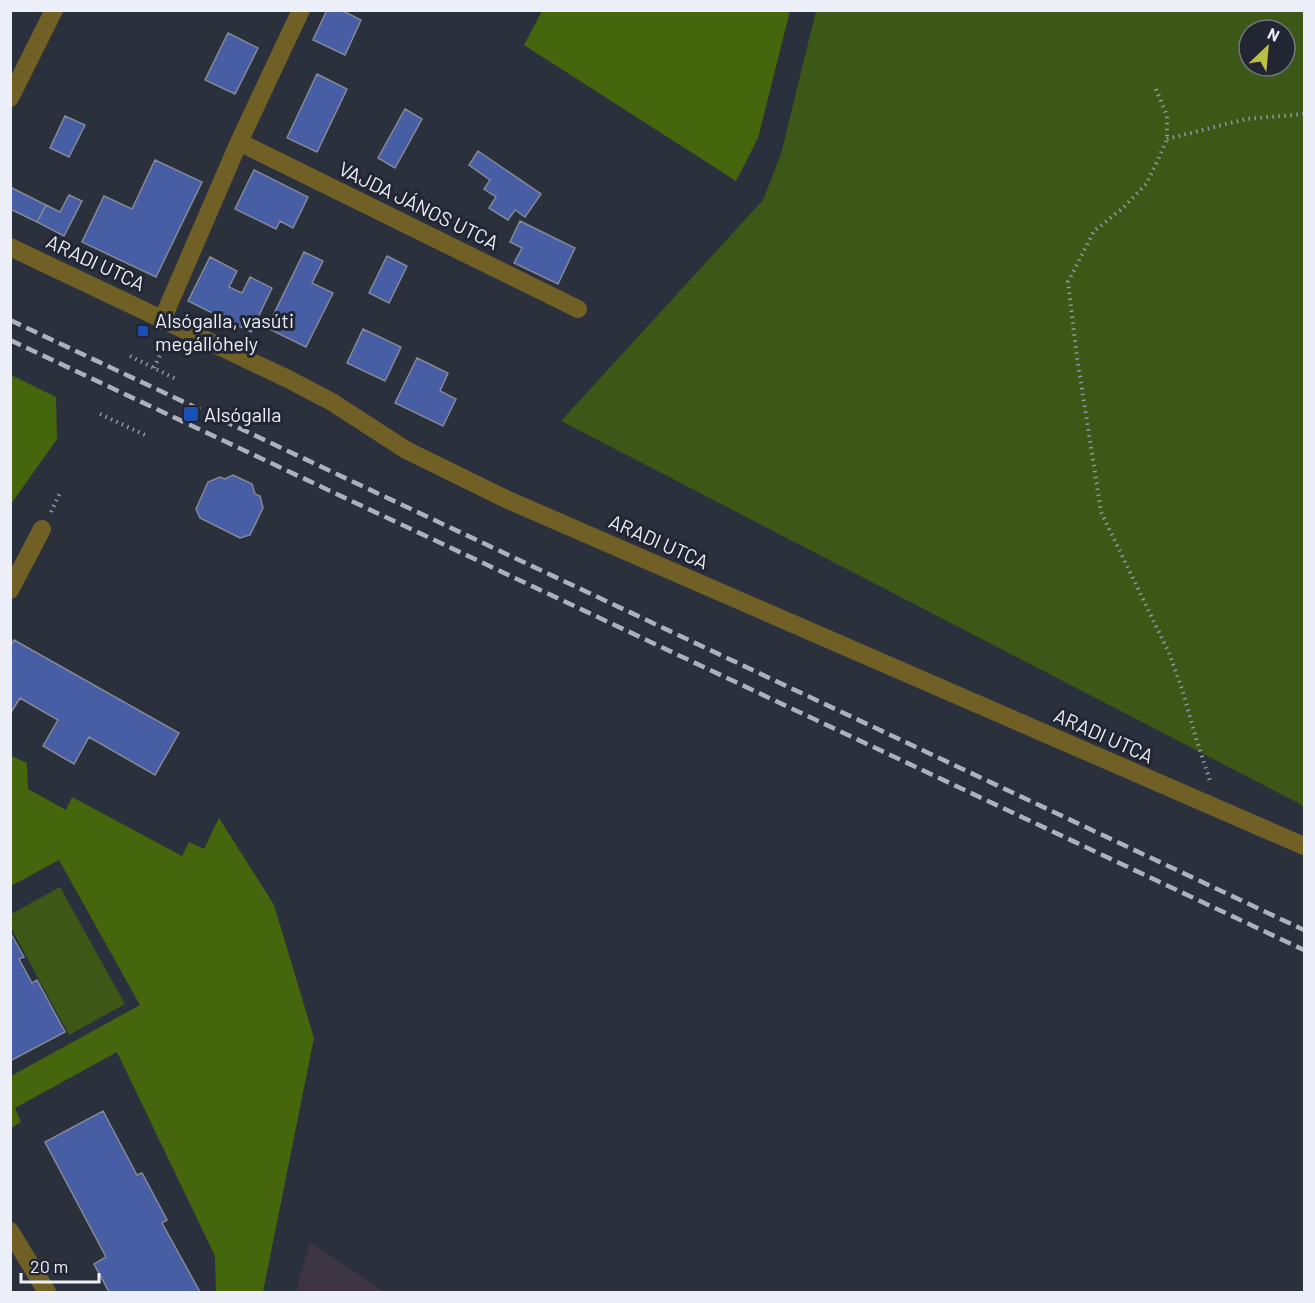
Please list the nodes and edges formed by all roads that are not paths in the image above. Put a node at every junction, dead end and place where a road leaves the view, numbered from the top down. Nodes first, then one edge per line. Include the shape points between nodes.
1 (54, 10) edge
2 (301, 10) edge
3 (10, 98) edge
4 (239, 142) junction
5 (10, 246) edge
6 (578, 309) dead end
7 (164, 318) junction
8 (42, 529) dead end
9 (10, 590) edge
10 (1305, 846) edge
11 (10, 1231) edge
12 (16, 1257) edge
13 (47, 1293) edge

1 - 3 street
2 - 4 street
4 - 6 street, VAJDA JÁNOS UTCA
4 - 7 street
5 - 7 street, ARADI UTCA
7 - 10 street, ARADI UTCA via 332,402 406,450 498,495
8 - 9 street
11 - 12 street
12 - 13 street

